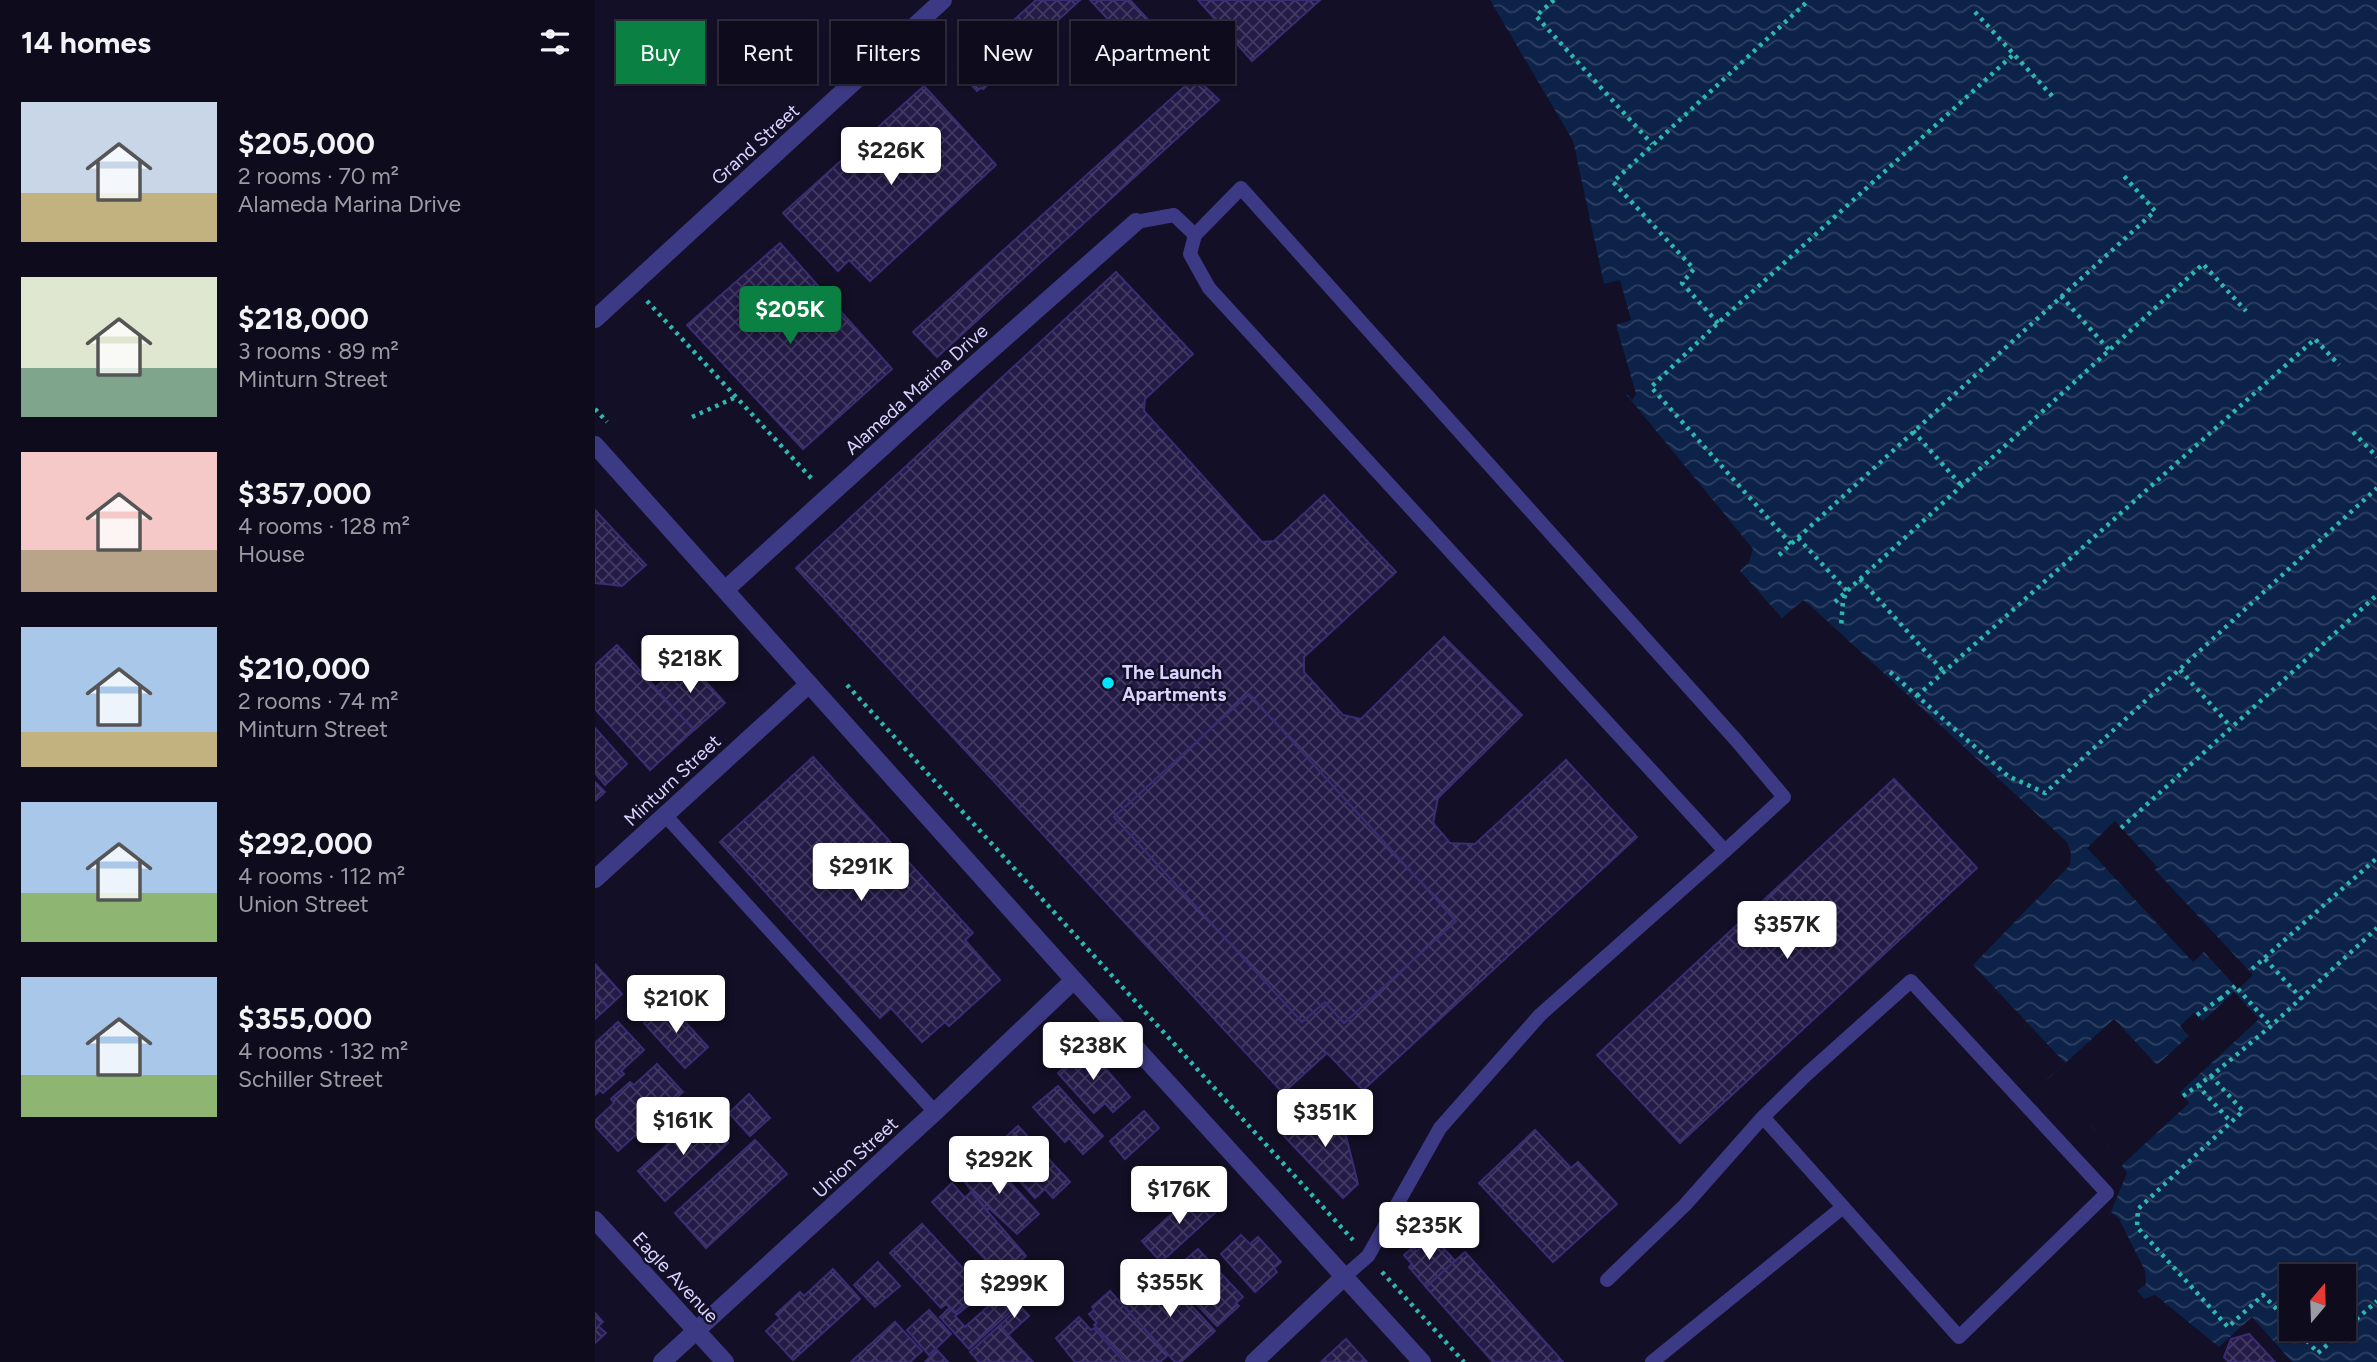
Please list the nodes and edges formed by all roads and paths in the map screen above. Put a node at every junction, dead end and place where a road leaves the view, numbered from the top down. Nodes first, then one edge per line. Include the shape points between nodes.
1 (943, 0) edge
2 (1554, 0) edge
3 (1809, 0) edge
4 (1975, 12) dead end
5 (2014, 54) junction
6 (2054, 98) dead end
7 (1652, 144) junction
8 (2124, 176) dead end
9 (1136, 222) joint
10 (1195, 235) junction
11 (632, 285) junction
12 (2061, 296) junction
13 (2246, 312) dead end
14 (595, 319) edge
15 (1718, 323) junction
16 (2109, 349) junction
17 (2339, 365) dead end
18 (736, 397) junction
19 (595, 409) edge
20 (692, 417) dead end
21 (614, 429) dead end
22 (1913, 431) junction
23 (2353, 432) dead end
24 (595, 445) edge
25 (2377, 457) edge
26 (1961, 485) junction
27 (2377, 488) edge
28 (827, 497) junction
29 (1798, 538) junction
30 (1791, 544) junction
31 (1779, 555) dead end
32 (1860, 579) junction
33 (725, 590) junction
34 (1847, 591) junction
35 (2377, 595) edge
36 (1835, 602) dead end
37 (1841, 627) dead end
38 (2180, 670) junction
39 (1890, 672) dead end
40 (1944, 672) junction
41 (809, 684) junction
42 (846, 684) dead end
43 (1917, 696) junction
44 (2231, 727) junction
45 (665, 815) junction
46 (2121, 828) dead end
47 (1725, 850) junction
48 (2377, 858) edge
49 (595, 879) edge
50 (2377, 928) edge
51 (2265, 959) junction
52 (2252, 969) dead end
53 (1074, 981) junction
54 (2221, 998) junction
55 (2302, 999) junction
56 (2213, 1005) dead end
57 (2197, 1015) dead end
58 (2271, 1026) junction
59 (2211, 1076) junction
60 (2183, 1096) dead end
61 (935, 1112) junction
62 (1763, 1117) junction
63 (2231, 1122) junction
64 (1843, 1207) junction
65 (595, 1220) edge
66 (1368, 1256) junction
67 (1345, 1276) junction
68 (1607, 1280) dead end
69 (2377, 1301) edge
70 (2279, 1311) edge
71 (2356, 1320) edge
72 (697, 1331) junction
73 (2307, 1341) edge
74 (2332, 1341) edge
75 (662, 1362) edge
76 (725, 1362) edge
77 (1254, 1362) edge
78 (1422, 1362) edge
79 (1464, 1362) edge
80 (1652, 1362) edge

1 - 11 street, Grand Street
2 - 7 path via 1536,16
3 - 7 path
4 - 5 path
5 - 6 path
5 - 15 path
7 - 15 path via 1613,182 1694,269 1682,283
8 - 12 path via 2155,211
9 - 10 lane via 1174,215
9 - 28 street, Alameda Marina Drive
10 - 47 lane via 1190,254 1209,288
10 - 47 lane via 1241,188 1736,740 1784,797
11 - 14 street, Grand Street
11 - 18 path
12 - 16 path
12 - 22 path
13 - 16 path via 2203,264
15 - 30 path via 1651,387
16 - 26 path
17 - 40 path via 2315,339
18 - 20 path
18 - 28 path
19 - 21 path
22 - 26 path
22 - 29 path
23 - 25 path
24 - 33 street
26 - 32 path
27 - 38 path
28 - 33 street, Alameda Marina Drive
29 - 30 path
29 - 34 path
30 - 31 path
32 - 34 path
32 - 40 path
33 - 41 street
34 - 36 path
34 - 37 path
35 - 44 path
38 - 43 path via 2045,793 2008,776
38 - 44 path
39 - 43 path
40 - 43 path
41 - 45 street, Minturn Street
41 - 53 street
42 - 66 path
44 - 46 path
45 - 49 street, Minturn Street
45 - 61 lane
47 - 66 lane via 1540,1014 1485,1076 1440,1128
48 - 51 path
50 - 55 path
51 - 52 path
51 - 55 path
53 - 61 street, Union Street
53 - 67 street
54 - 56 path
54 - 57 path
54 - 58 path via 2236,987
55 - 58 path
58 - 59 path
59 - 60 path
59 - 63 path via 2199,1087
59 - 63 path via 2243,1111
61 - 72 street, Union Street
62 - 64 lane
62 - 64 lane via 1911,981 2108,1193 1959,1338
62 - 68 lane via 1685,1205
63 - 70 path via 2138,1209 2137,1227 2228,1327 2263,1294
64 - 80 lane
65 - 72 street, Eagle Avenue
66 - 67 lane
66 - 79 path
67 - 77 street
67 - 78 street
69 - 71 path
72 - 75 street, Union Street
72 - 76 street, Eagle Avenue
73 - 74 path via 2318,1353

